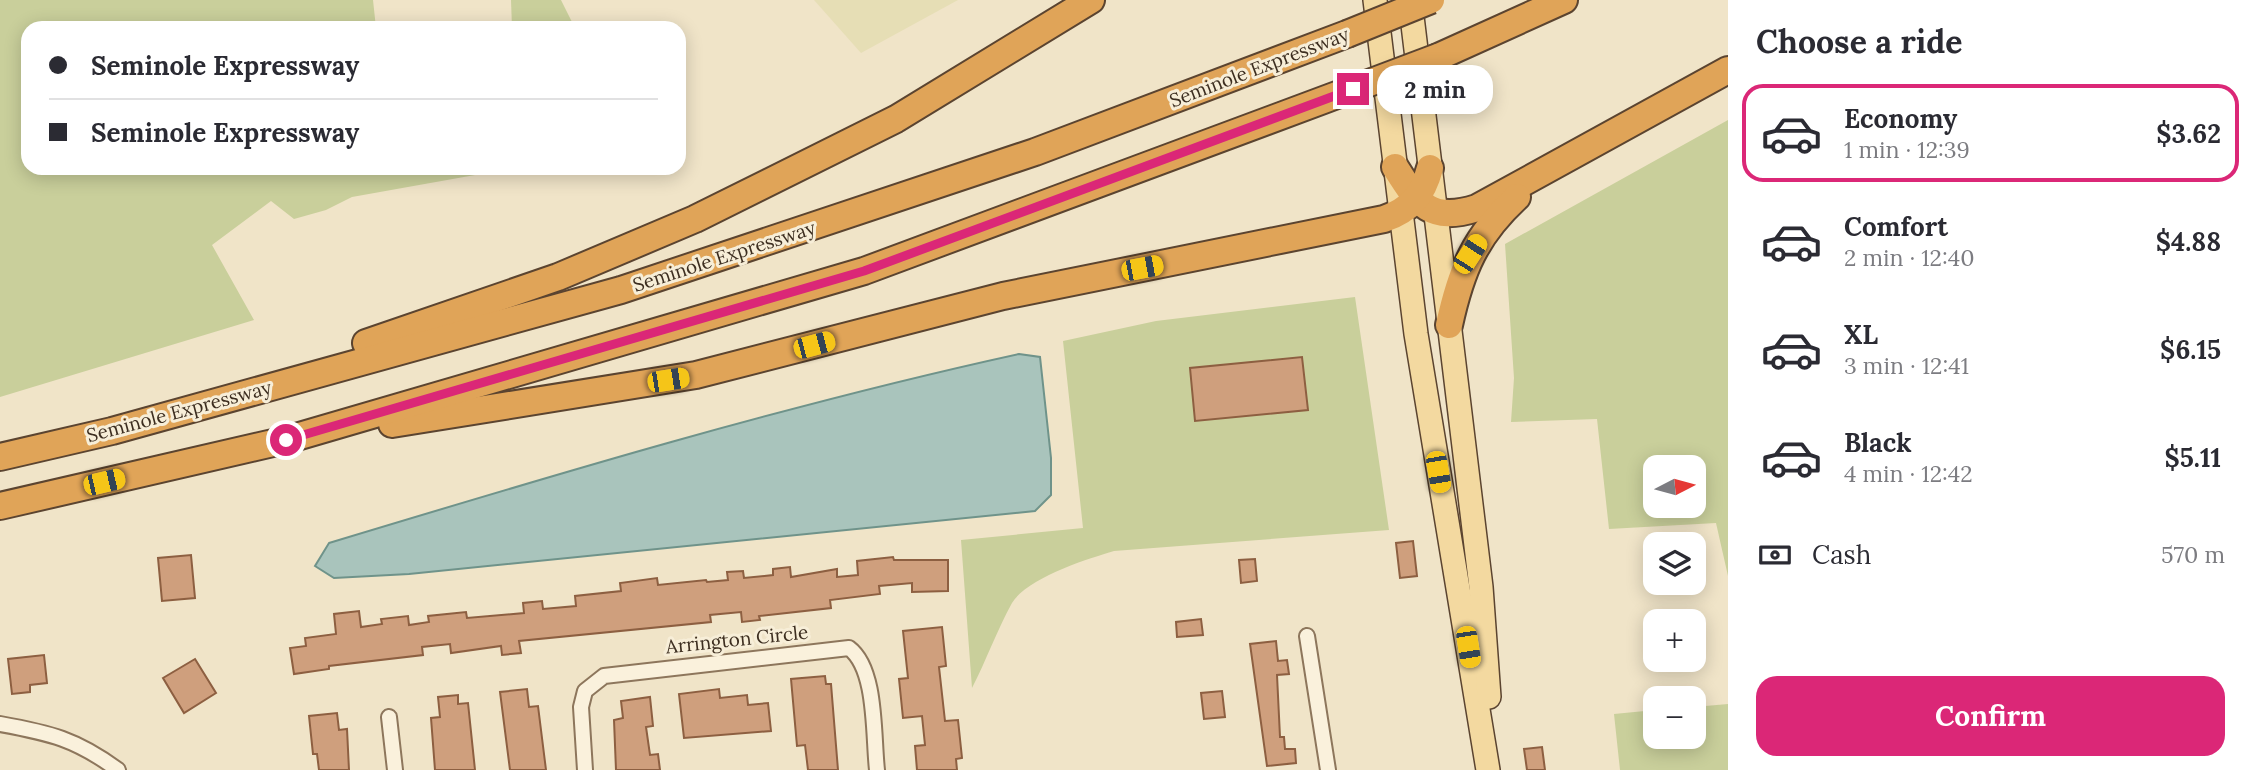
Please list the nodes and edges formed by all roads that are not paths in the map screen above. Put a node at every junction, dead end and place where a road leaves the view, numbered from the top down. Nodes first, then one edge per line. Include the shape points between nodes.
1 (1091, 0) edge
2 (1375, 0) edge
3 (1410, 0) edge
4 (1431, 0) edge
5 (1564, 0) edge
6 (1728, 70) edge
7 (1395, 167) joint
8 (1430, 168) joint
9 (1550, 168) junction
10 (1417, 209) junction
11 (1449, 325) junction
12 (286, 440) junction
13 (0, 445) edge
14 (0, 457) edge
15 (0, 506) edge
16 (1307, 635) dead end
17 (389, 717) dead end
18 (0, 724) edge
19 (118, 770) edge
20 (395, 770) edge
21 (585, 770) edge
22 (877, 770) edge
23 (1328, 770) edge
24 (1490, 770) edge

1 - 13 highway via 933,84 865,124 843,143 695,219 507,296 220,386
2 - 7 main road
3 - 8 main road
4 - 14 highway, Seminole Expressway, bridge via 1035,152 621,290 112,431
5 - 12 highway, bridge via 1438,57 864,271
6 - 9 highway
7 - 10 highway
8 - 10 highway
9 - 10 highway via 1456,215
9 - 11 highway via 1490,222 1470,254
10 - 11 main road
10 - 12 highway via 1003,296 696,375
10 - 24 main road via 1430,428
11 - 24 main road via 1481,587
12 - 15 highway
16 - 23 street
17 - 20 street
18 - 19 street via 53,733
21 - 22 street, Arrington Circle via 583,699 585,691 604,676 849,648 861,657 868,677

